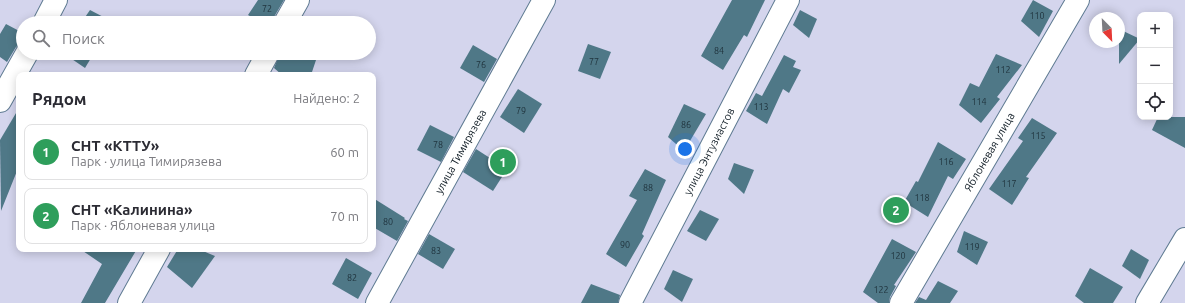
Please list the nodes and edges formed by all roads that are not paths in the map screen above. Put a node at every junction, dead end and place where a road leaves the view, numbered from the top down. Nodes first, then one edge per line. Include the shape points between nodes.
1 (56, 0) edge
2 (298, 0) edge
3 (544, 0) edge
4 (788, 0) edge
5 (1078, 0) edge
6 (48, 16) edge
7 (289, 16) edge
8 (23, 60) edge
9 (264, 60) edge
10 (16, 72) edge
11 (258, 72) edge
12 (16, 73) edge
13 (0, 101) edge
14 (1185, 239) edge
15 (157, 252) edge
16 (129, 303) edge
17 (376, 303) edge
18 (630, 303) edge
19 (901, 303) edge
20 (1147, 303) edge

1 - 6 street
2 - 7 street
3 - 17 street, улица Тимирязева
4 - 18 street, улица Энтузиастов
5 - 19 street, Яблоневая улица
8 - 10 street
9 - 11 street
12 - 13 street
14 - 20 street
15 - 16 street

